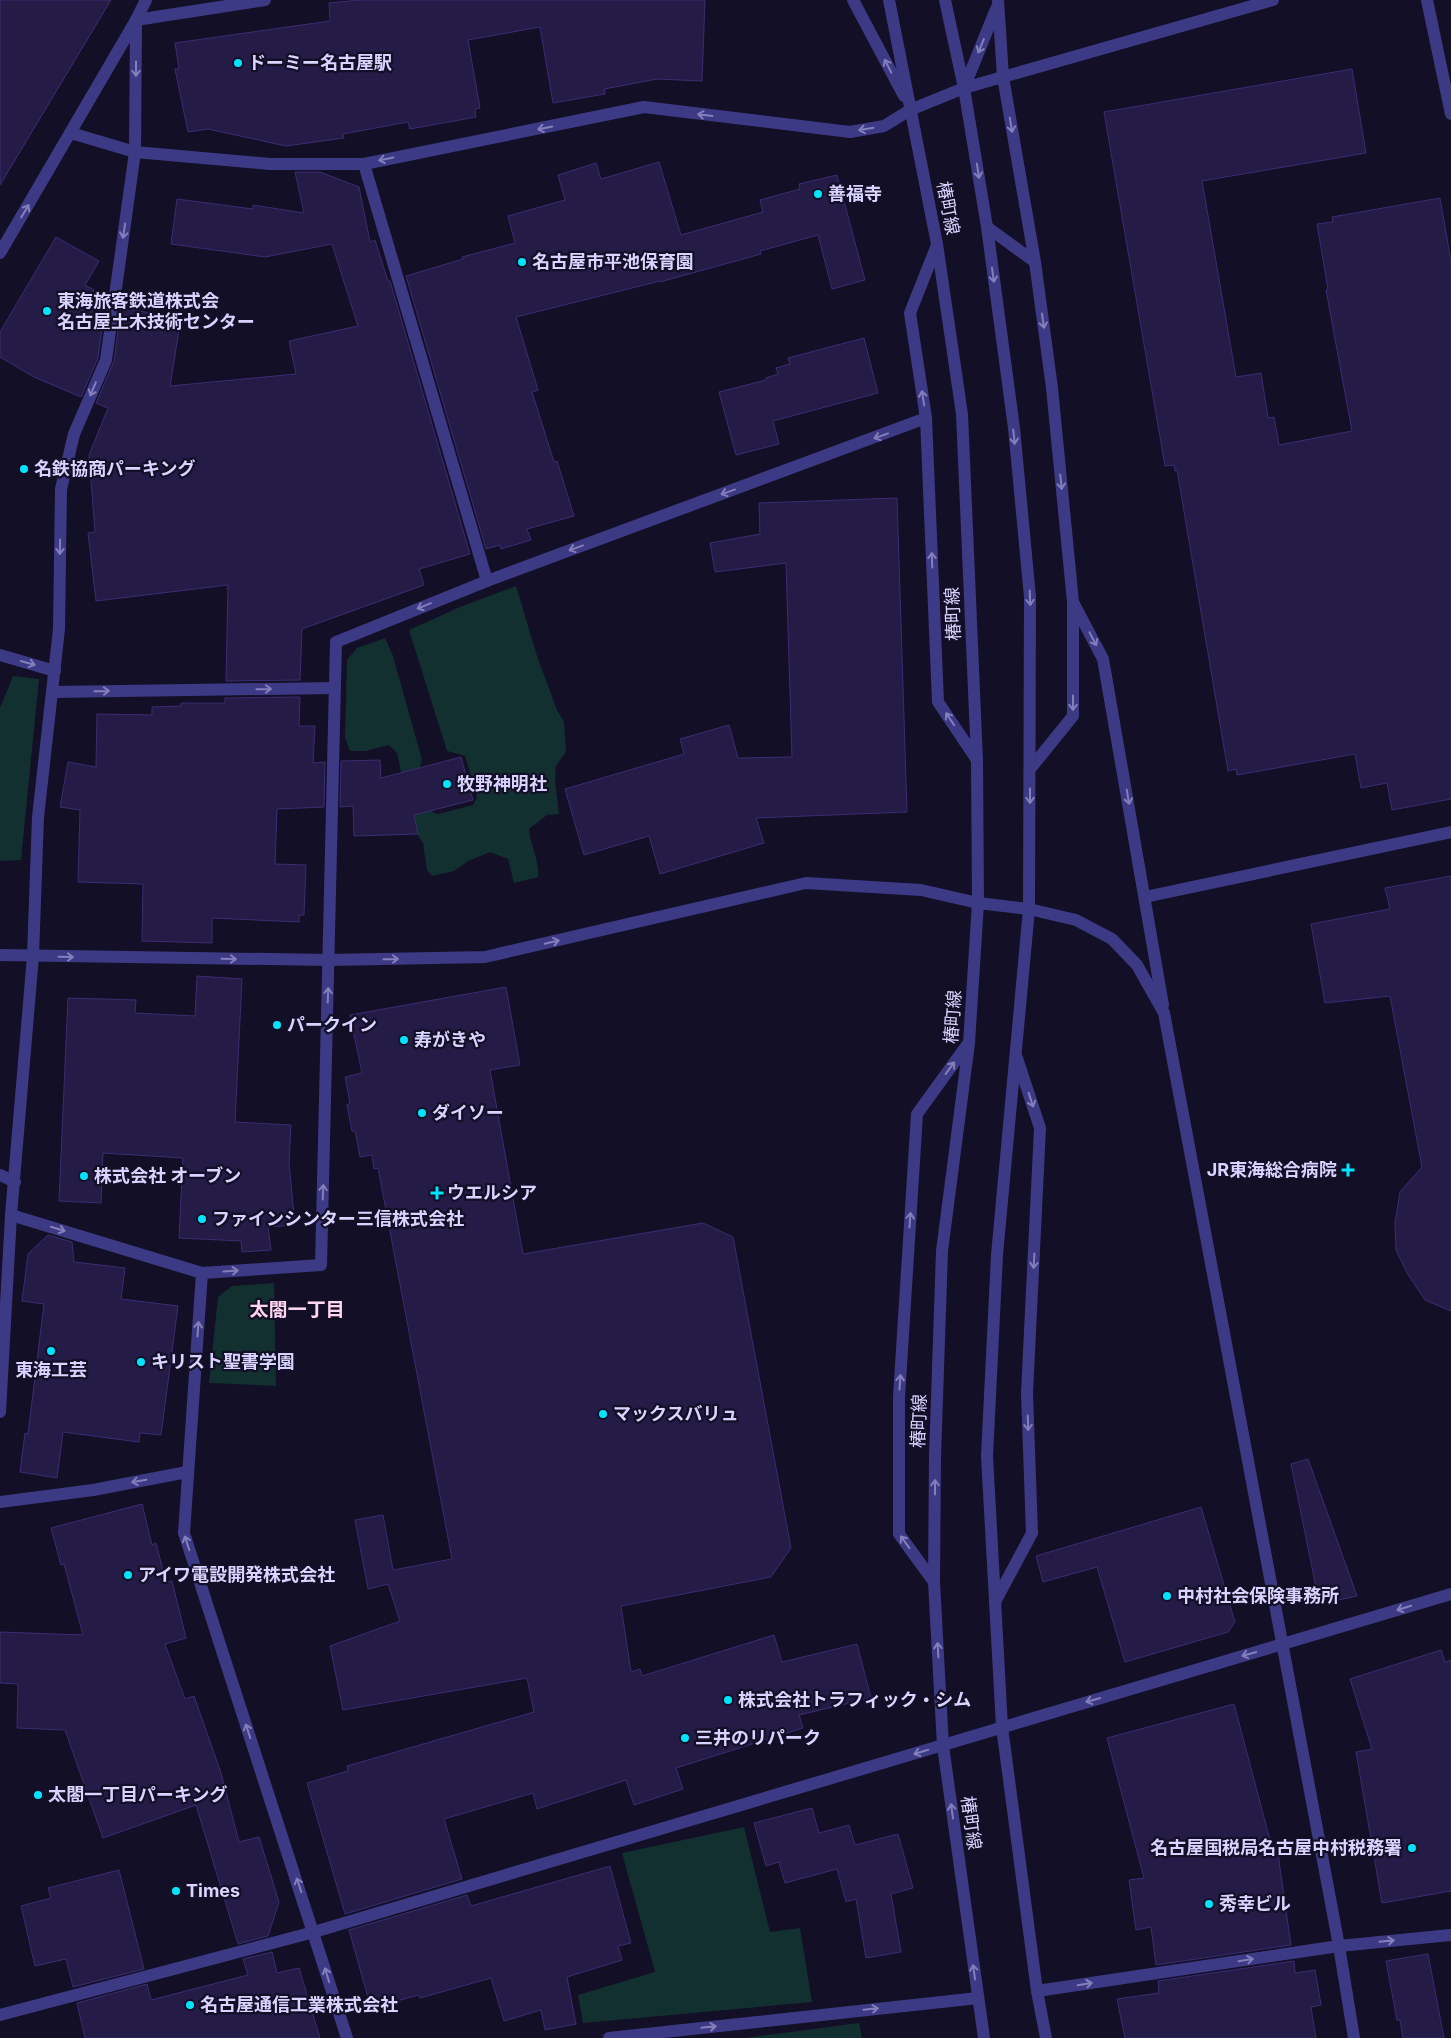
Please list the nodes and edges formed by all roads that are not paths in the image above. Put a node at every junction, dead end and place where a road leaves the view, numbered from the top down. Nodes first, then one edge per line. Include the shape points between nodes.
1 (146, 0) edge
2 (265, 0) edge
3 (853, 0) edge
4 (889, 0) edge
5 (946, 0) edge
6 (1273, 0) edge
7 (1427, 0) edge
8 (998, 2) edge
9 (136, 20) junction
10 (1003, 77) junction
11 (964, 88) junction
12 (910, 110) junction
13 (1451, 114) edge
14 (71, 133) junction
15 (135, 152) junction
16 (364, 164) junction
17 (987, 227) junction
18 (937, 244) junction
19 (0, 253) edge
20 (1035, 262) junction
21 (926, 418) junction
22 (487, 581) junction
23 (1073, 602) junction
24 (0, 655) edge
25 (55, 671) junction
26 (335, 688) junction
27 (53, 692) junction
28 (977, 760) junction
29 (1030, 768) junction
30 (1451, 832) edge
31 (1145, 897) junction
32 (978, 903) junction
33 (1029, 909) junction
34 (0, 955) edge
35 (33, 956) junction
36 (329, 960) junction
37 (1164, 1013) junction
38 (969, 1043) junction
39 (1016, 1054) junction
40 (0, 1175) edge
41 (15, 1182) junction
42 (11, 1215) junction
43 (202, 1273) junction
44 (0, 1389) edge
45 (0, 1412) edge
46 (187, 1472) junction
47 (0, 1502) edge
48 (934, 1582) junction
49 (1451, 1594) edge
50 (994, 1604) junction
51 (1281, 1644) junction
52 (1002, 1727) junction
53 (943, 1746) junction
54 (314, 1932) junction
55 (1451, 1935) edge
56 (1339, 1946) junction
57 (1037, 1991) junction
58 (978, 1998) junction
59 (0, 2015) edge
60 (347, 2038) edge
61 (609, 2038) edge
62 (984, 2038) edge
63 (1046, 2038) edge
64 (1354, 2038) edge

1 - 9 street
2 - 9 street
12 -> 3 street
4 - 12 street, 椿町線
5 - 11 street, 椿町線
6 - 10 street
7 - 13 street
8 - 10 street
8 -> 11 street
9 - 14 street
9 -> 15 street
10 - 11 street
10 -> 20 street
11 - 12 street
11 -> 17 street, 椿町線
12 -> 16 street via 884,126 850,132 644,107
12 - 18 street, 椿町線
14 - 15 street
19 -> 14 street
15 - 16 street via 270,164
15 -> 25 street via 106,360 74,434 61,489 59,629
16 - 22 street
17 - 20 street
17 -> 29 street, 椿町線 via 1014,428 1030,597
21 -> 18 street via 910,313
18 - 28 street, 椿町線 via 962,414
20 -> 23 street via 1052,388
21 -> 22 street
28 -> 21 street via 938,702
22 -> 26 street via 336,642
23 -> 29 street via 1073,716
23 -> 31 street via 1104,659
24 -> 25 street
25 - 27 street
27 -> 26 street
26 - 36 street
27 - 35 street via 38,817
28 - 32 street, 椿町線
29 -> 33 street, 椿町線
30 - 31 street
31 - 37 street
32 - 33 street
36 -> 32 street via 485,957 806,883 921,890
32 - 38 street, 椿町線
33 - 37 street via 1076,920 1112,939 1137,965
33 - 39 street, 椿町線
34 - 35 street
35 -> 36 street
35 - 41 street
43 -> 36 street via 320,1265
37 - 51 street
48 -> 38 street, 椿町線 via 942,1250
48 -> 38 street via 899,1534 899,1397 917,1114
39 - 50 street, 椿町線 via 997,1255 987,1456
39 -> 50 street via 1040,1128 1027,1393 1032,1533
40 - 41 street
41 - 42 street
42 -> 43 street
42 - 44 street
46 -> 43 street
44 - 45 street
46 -> 47 street via 93,1490
54 -> 46 street via 184,1533
53 -> 48 street, 椿町線
49 -> 51 street
50 - 52 street, 椿町線
51 -> 52 street
51 - 56 street
52 - 53 street
52 - 57 street, 椿町線
53 -> 54 street
58 -> 53 street, 椿町線
54 - 59 street
60 -> 54 street
56 -> 55 street
57 -> 56 street
56 - 64 street
57 - 63 street, 椿町線
61 -> 58 street
58 - 62 street, 椿町線

